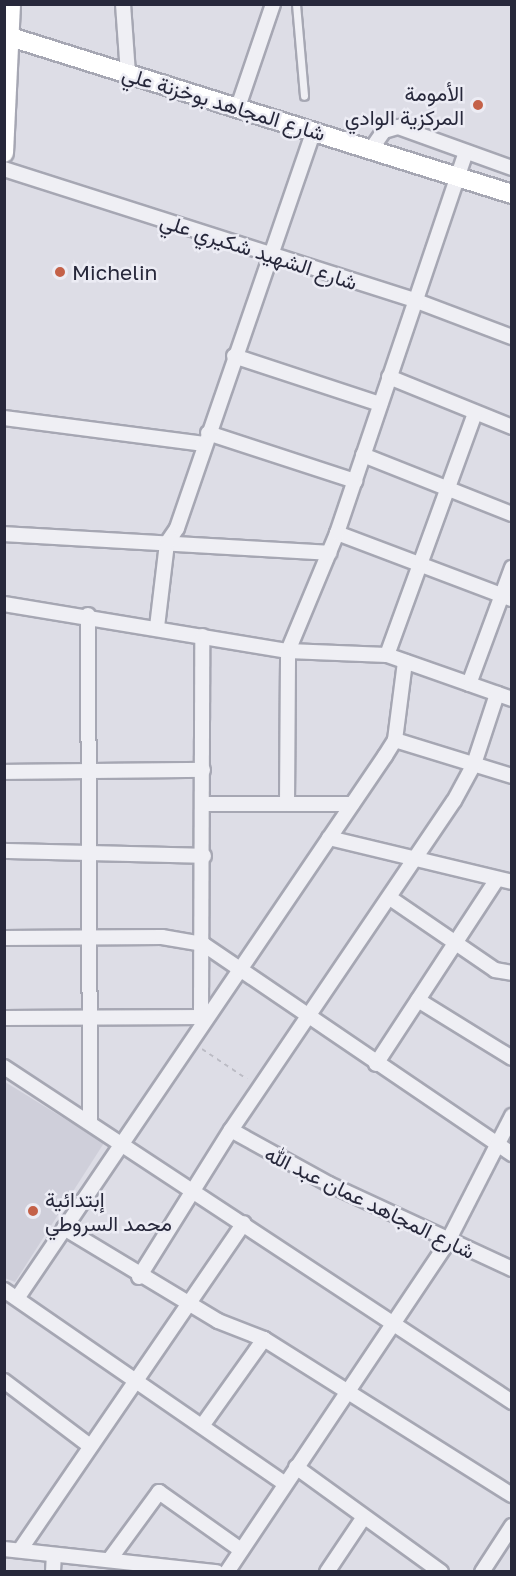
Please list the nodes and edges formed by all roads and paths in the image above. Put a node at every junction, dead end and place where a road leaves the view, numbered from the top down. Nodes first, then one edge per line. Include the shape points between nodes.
1 (11, 4) edge
2 (123, 4) edge
3 (273, 4) edge
4 (296, 4) edge
5 (7, 36) edge
6 (128, 73) junction
7 (304, 96) dead end
8 (238, 107) junction
9 (314, 131) junction
10 (372, 148) junction
11 (466, 152) junction
12 (4, 153) edge
13 (512, 168) edge
14 (4, 169) edge
15 (458, 177) junction
16 (512, 194) edge
17 (268, 255) junction
18 (414, 300) junction
19 (512, 337) edge
20 (234, 356) junction
21 (389, 377) junction
22 (380, 404) junction
23 (475, 412) junction
24 (4, 418) edge
25 (512, 427) edge
26 (206, 438) junction
27 (363, 455) junction
28 (355, 482) junction
29 (448, 488) junction
30 (512, 514) edge
31 (337, 533) junction
32 (4, 534) edge
33 (168, 543) junction
34 (329, 553) junction
35 (421, 565) junction
36 (512, 568) edge
37 (507, 597) edge
38 (4, 604) edge
39 (88, 615) junction
40 (157, 627) junction
41 (202, 636) junction
42 (288, 651) junction
43 (387, 655) junction
44 (405, 662) junction
45 (469, 684) junction
46 (497, 694) junction
47 (512, 699) edge
48 (395, 740) junction
49 (474, 764) junction
50 (203, 770) junction
51 (89, 771) junction
52 (4, 772) edge
53 (512, 776) edge
54 (203, 804) junction
55 (287, 804) junction
56 (352, 804) junction
57 (329, 838) junction
58 (4, 851) edge
59 (90, 854) junction
60 (204, 856) junction
61 (414, 859) junction
62 (497, 879) junction
63 (512, 882) edge
64 (390, 898) junction
65 (90, 936) junction
66 (4, 938) edge
67 (203, 944) junction
68 (454, 944) junction
69 (240, 964) junction
70 (512, 973) edge
71 (418, 1000) junction
72 (310, 1015) junction
73 (203, 1017) junction
74 (4, 1018) edge
75 (90, 1019) junction
76 (190, 1041) junction
77 (512, 1058) edge
78 (376, 1064) junction
79 (4, 1066) edge
80 (260, 1088) junction
81 (512, 1116) edge
82 (90, 1121) junction
83 (231, 1130) junction
84 (121, 1142) junction
85 (505, 1152) edge
86 (193, 1188) junction
87 (244, 1223) junction
88 (64, 1228) junction
89 (447, 1243) junction
90 (510, 1269) edge
91 (139, 1277) junction
92 (4, 1290) edge
93 (18, 1297) junction
94 (189, 1303) junction
95 (395, 1321) junction
96 (264, 1339) junction
97 (136, 1381) junction
98 (4, 1382) edge
99 (345, 1392) junction
100 (512, 1402) edge
101 (202, 1426) junction
102 (90, 1446) junction
103 (296, 1467) junction
104 (284, 1483) junction
105 (512, 1496) edge
106 (364, 1517) junction
107 (512, 1526) edge
108 (4, 1549) edge
109 (20, 1550) junction
110 (241, 1550) junction
111 (54, 1554) junction
112 (110, 1558) junction
113 (53, 1572) edge
114 (218, 1572) edge
115 (227, 1572) edge
116 (327, 1572) edge
117 (441, 1572) edge
118 (482, 1572) edge

1 - 5 street
2 - 6 street
3 - 8 street
4 - 7 lane
5 - 6 street, شارع المجاهد بوخزنة علي
5 - 12 street
6 - 8 street, شارع المجاهد بوخزنة علي
8 - 9 street, شارع المجاهد بوخزنة علي
9 - 10 street, شارع المجاهد بوخزنة علي
9 - 17 street
10 - 11 street via 384,131 398,127
10 - 15 street, شارع المجاهد بوخزنة علي
11 - 13 street
11 - 15 street
14 - 17 street, شارع الشهيد شكيري علي
15 - 16 street, شارع المجاهد بوخزنة علي
15 - 18 street
17 - 18 street, شارع الشهيد شكيري علي
17 - 20 street
18 - 19 street, شارع الشهيد شكيري علي
18 - 21 street
20 - 22 street
20 - 26 street
21 - 22 street
21 - 23 street
22 - 27 street
23 - 25 street
23 - 29 street
24 - 26 street
26 - 28 street
26 - 33 street
27 - 28 street
27 - 29 street
28 - 31 street
29 - 30 street
29 - 35 street
31 - 34 street
31 - 35 street
32 - 33 street
33 - 34 street
33 - 40 street
34 - 42 street
35 - 37 street
35 - 43 street
36 - 37 street
37 - 45 street
38 - 39 street
39 - 40 street
39 - 51 street
40 - 41 street
41 - 42 street
41 - 50 street
42 - 43 street
42 - 55 street
43 - 44 street
44 - 45 street
44 - 48 street
45 - 46 street
46 - 47 street
46 - 49 street
48 - 49 street
48 - 56 street
49 - 53 street
49 - 61 street
50 - 51 street
50 - 54 street
51 - 52 street
51 - 59 street
54 - 55 street
54 - 60 street
55 - 56 street
56 - 57 street
57 - 61 street
57 - 69 street
58 - 59 street
59 - 60 street
59 - 65 street
60 - 67 street
61 - 62 street
61 - 64 street
62 - 63 street
62 - 68 street
64 - 68 street
64 - 72 street
65 - 66 street
65 - 67 street
65 - 75 street
67 - 69 street
67 - 73 street
68 - 70 street via 495,969
68 - 71 street
69 - 72 street
69 - 73 street
71 - 77 street
71 - 78 street
72 - 78 street
72 - 80 street
73 - 75 street
73 - 76 street
74 - 75 street
75 - 82 street
76 - 80 path
76 - 84 street
78 - 85 street
79 - 82 street
80 - 83 street
81 - 85 street
82 - 84 street
83 - 86 street
83 - 89 street, شارع المجاهد عمان عبد الله
84 - 86 street
84 - 88 street
85 - 89 street
86 - 87 street
86 - 91 street
87 - 94 street
87 - 95 street
88 - 91 street
88 - 93 street
89 - 90 street, شارع المجاهد عمان عبد الله
89 - 95 street
91 - 94 street
92 - 93 street
93 - 97 street
94 - 96 street via 244,1335
94 - 97 street
95 - 99 street
95 - 100 street
96 - 99 street
96 - 101 street
97 - 101 street
97 - 102 street
98 - 102 street
99 - 103 street
99 - 105 street
101 - 104 street
102 - 109 street
103 - 104 street
103 - 106 street
104 - 110 street
106 - 116 street
106 - 117 street
107 - 118 street
108 - 109 street
109 - 111 street
110 - 112 street via 159,1492
110 - 115 street
111 - 112 street
111 - 113 street
112 - 114 street

